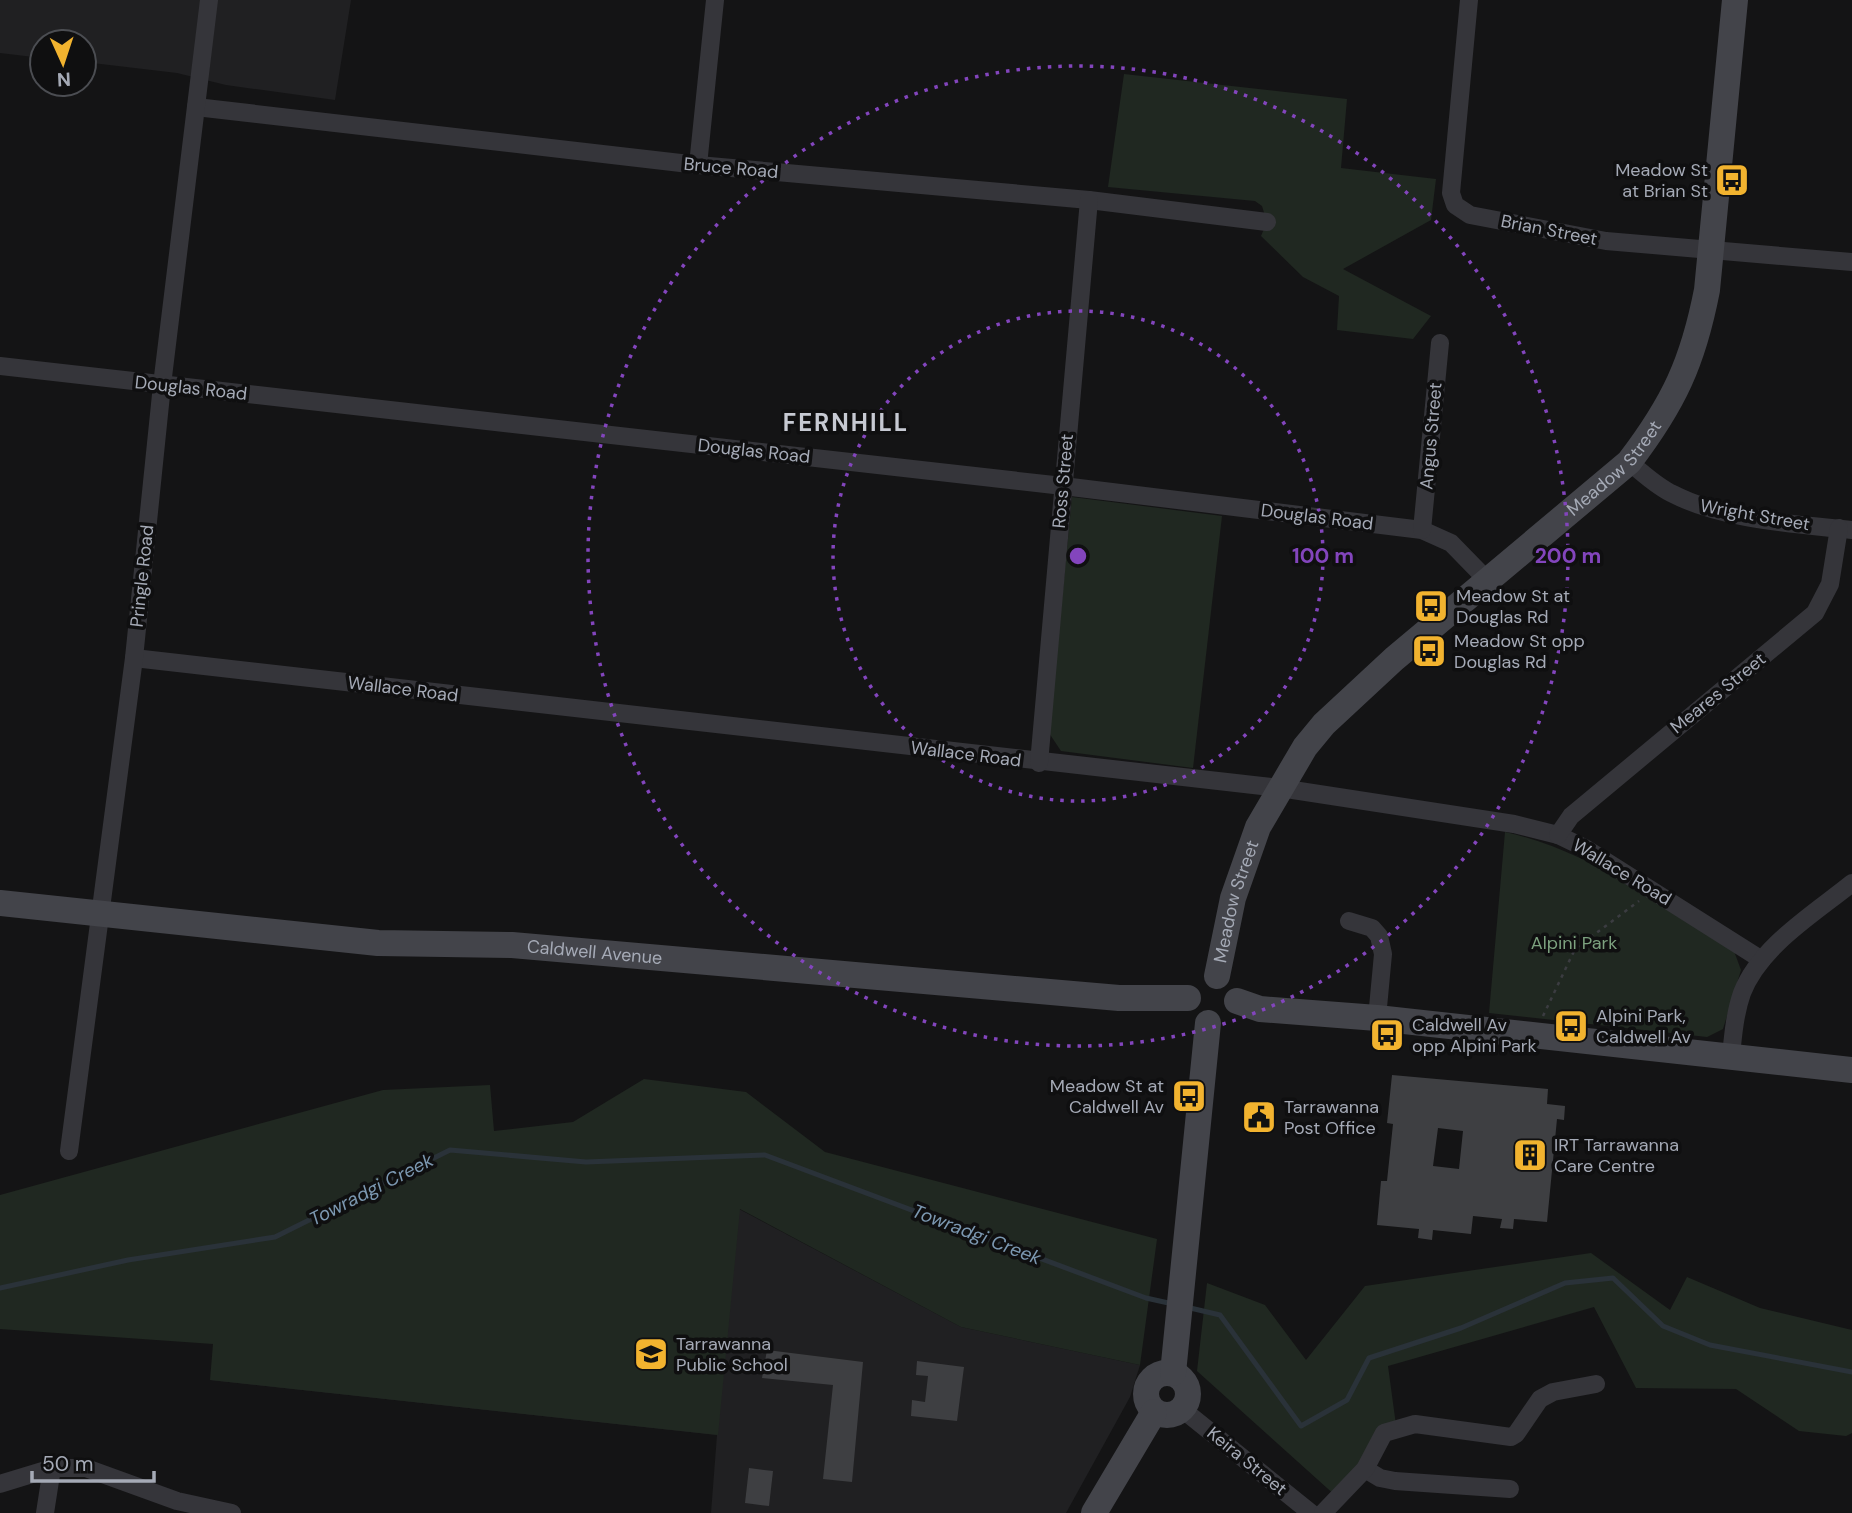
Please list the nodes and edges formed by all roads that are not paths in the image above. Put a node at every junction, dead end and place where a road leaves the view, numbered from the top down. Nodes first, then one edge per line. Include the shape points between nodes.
1 (209, 0) edge
2 (715, 0) edge
3 (1469, 0) edge
4 (1735, 0) edge
5 (196, 107) junction
6 (698, 165) junction
7 (1089, 200) junction
8 (1267, 222) dead end
9 (1712, 248) junction
10 (1852, 262) edge
11 (1440, 343) dead end
12 (0, 366) edge
13 (162, 384) junction
14 (1629, 462) junction
15 (1063, 486) junction
16 (1845, 529) edge
17 (1422, 530) junction
18 (1489, 582) junction
19 (134, 658) junction
20 (1040, 763) junction
21 (1280, 788) junction
22 (1558, 835) junction
23 (1852, 883) edge
24 (0, 903) edge
25 (102, 913) junction
26 (1349, 921) dead end
27 (1762, 960) junction
28 (1217, 976) junction
29 (1188, 998) junction
30 (1237, 1002) junction
31 (1377, 1018) junction
32 (1208, 1023) junction
33 (1731, 1056) junction
34 (1852, 1070) edge
35 (69, 1151) dead end
36 (1172, 1373) junction
37 (1596, 1384) dead end
38 (1182, 1409) junction
39 (1154, 1412) junction
40 (60, 1467) junction
41 (1365, 1469) junction
42 (0, 1485) edge
43 (1510, 1489) dead end
44 (45, 1513) edge
45 (232, 1513) edge
46 (1094, 1513) edge
47 (1311, 1513) edge
48 (1323, 1513) edge

1 - 5 street, Pringle Road
2 - 6 street
3 - 9 street, Brian Street via 1451,194 1455,205 1470,215 1568,235
4 - 9 main road, Meadow Street
5 - 6 street, Bruce Road
5 - 13 street, Pringle Road
6 - 7 street, Bruce Road
7 - 8 street, Bruce Road
7 - 15 street, Ross Street
9 - 10 street, Brian Street
9 - 14 main road, Meadow Street via 1690,362 1656,427
11 - 17 street, Angus Street
12 - 13 street, Douglas Road
13 - 15 street, Douglas Road
13 - 19 street, Pringle Road
14 - 16 street, Wright Street via 1670,493 1692,503 1723,512
14 - 18 main road, Meadow Street
15 - 17 street, Douglas Road
15 - 20 street, Ross Street
16 - 22 street, Meares Street via 1830,584 1815,613 1571,816
17 - 18 street, Douglas Road via 1451,543
18 - 21 main road, Meadow Street via 1350,697 1305,747
19 - 20 street, Wallace Road
19 - 25 street, Pringle Road
20 - 21 street, Wallace Road
21 - 22 street, Wallace Road via 1514,824
21 - 28 main road, Meadow Street via 1258,827 1233,898
22 - 27 street, Wallace Road
23 - 27 street
24 - 25 main road, Caldwell Avenue
25 - 29 main road, Caldwell Avenue via 378,943 512,944 1119,998
25 - 35 street, Pringle Road
26 - 31 street via 1372,928 1382,944
27 - 33 street via 1742,994
28 - 29 main road via 1196,982
28 - 30 main road via 1230,982
29 - 32 main road via 1193,1014
30 - 31 main road via 1260,1009
30 - 32 main road via 1225,1021
31 - 33 main road
32 - 36 main road
33 - 34 main road
36 - 38 main road via 1187,1387 1188,1400
36 - 39 main road via 1158,1374 1147,1385 1146,1400
37 - 41 street via 1540,1399 1511,1437 1415,1424 1384,1433
38 - 39 main road via 1167,1416
38 - 47 street, Keira Street
39 - 46 main road
40 - 42 street
40 - 44 street
40 - 45 street via 86,1468 177,1501
41 - 43 street via 1395,1481
41 - 48 street

